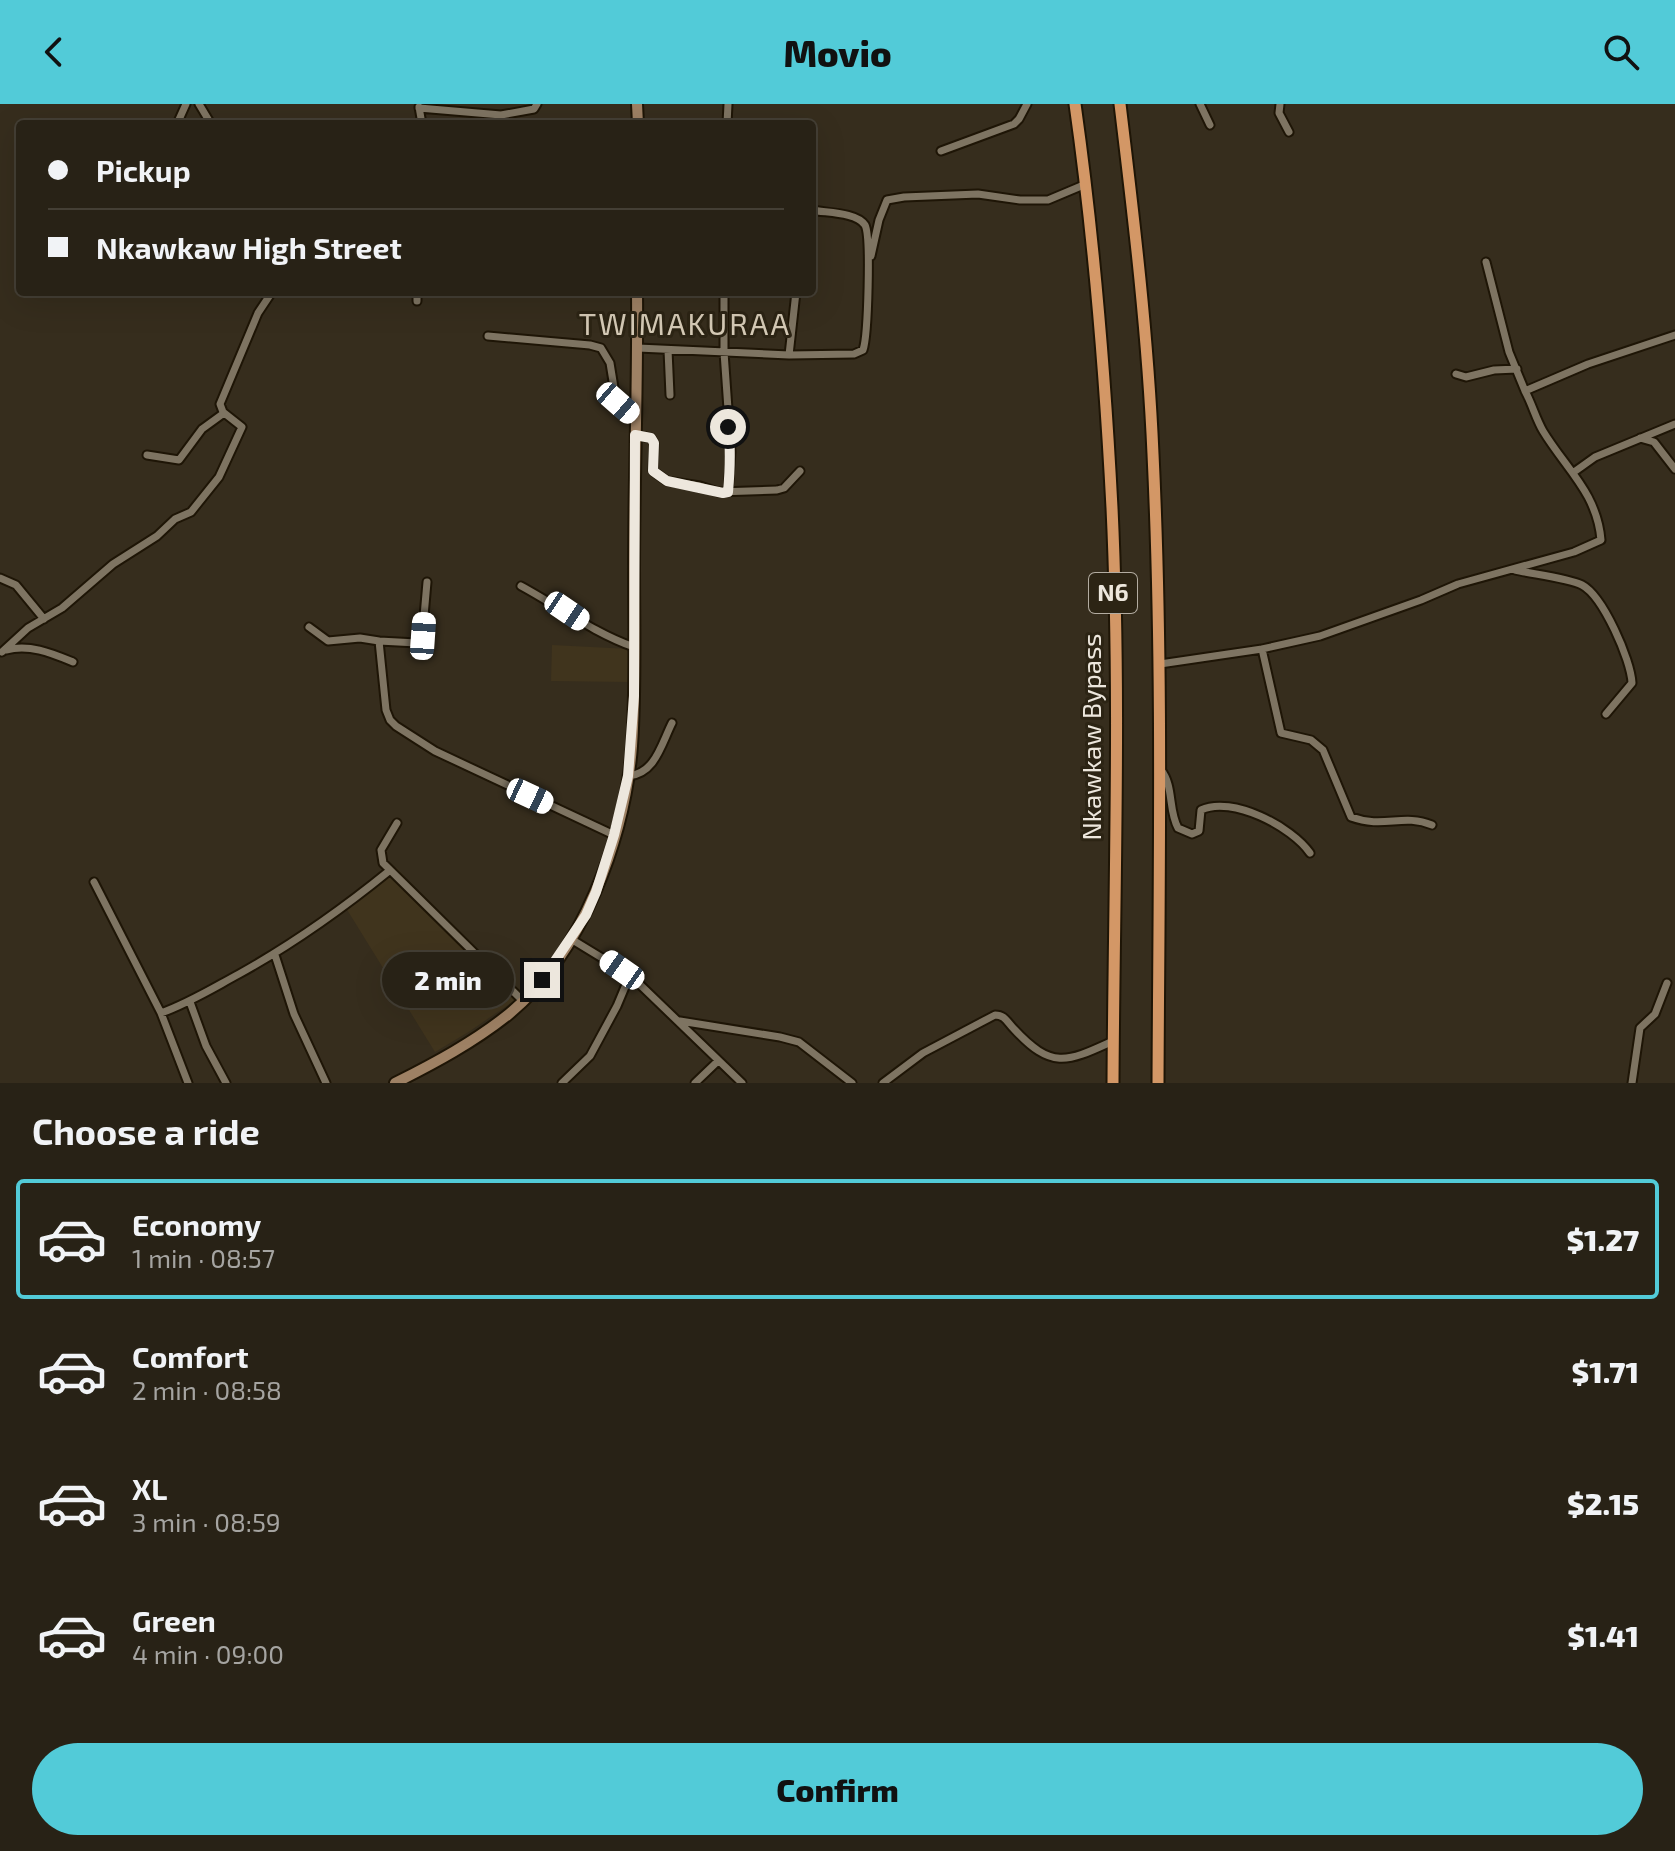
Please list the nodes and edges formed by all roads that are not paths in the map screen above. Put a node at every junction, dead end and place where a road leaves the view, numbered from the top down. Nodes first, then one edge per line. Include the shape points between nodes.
1 (537, 104) edge
2 (1027, 104) edge
3 (1075, 104) edge
4 (1120, 104) edge
5 (1200, 104) edge
6 (1280, 104) edge
7 (419, 106) edge
8 (1210, 125) dead end
9 (1289, 132) dead end
10 (941, 151) dead end
11 (1086, 184) junction
12 (816, 211) edge
13 (1486, 262) dead end
14 (868, 268) junction
15 (267, 296) edge
16 (637, 296) edge
17 (724, 296) edge
18 (796, 296) edge
19 (1675, 335) edge
20 (488, 336) dead end
21 (638, 348) junction
22 (668, 350) junction
23 (724, 352) junction
24 (789, 355) junction
25 (1517, 369) junction
26 (1456, 374) dead end
27 (1525, 391) junction
28 (670, 395) dead end
29 (224, 413) junction
30 (635, 418) junction
31 (1675, 424) edge
32 (635, 435) junction
33 (1638, 438) junction
34 (147, 455) dead end
35 (1675, 469) edge
36 (800, 471) dead end
37 (1574, 472) junction
38 (728, 492) junction
39 (1514, 570) junction
40 (0, 578) edge
41 (427, 582) dead end
42 (521, 586) dead end
43 (44, 619) junction
44 (309, 627) dead end
45 (379, 641) junction
46 (634, 647) junction
47 (1262, 649) junction
48 (1, 652) edge
49 (73, 662) dead end
50 (1160, 664) junction
51 (1606, 714) dead end
52 (672, 723) dead end
53 (1159, 768) junction
54 (628, 776) junction
55 (397, 823) dead end
56 (1432, 825) dead end
57 (614, 835) junction
58 (1310, 853) dead end
59 (389, 871) junction
60 (94, 882) dead end
61 (571, 939) junction
62 (275, 955) junction
63 (630, 975) junction
64 (1667, 983) dead end
65 (523, 1001) junction
66 (190, 1002) junction
67 (161, 1013) junction
68 (680, 1021) junction
69 (1113, 1041) junction
70 (718, 1061) junction
71 (188, 1083) edge
72 (226, 1083) edge
73 (326, 1083) edge
74 (395, 1083) edge
75 (562, 1083) edge
76 (695, 1083) edge
77 (742, 1083) edge
78 (852, 1083) edge
79 (883, 1083) edge
80 (1113, 1083) edge
81 (1158, 1083) edge
82 (1632, 1083) edge

1 - 7 street via 501,115
2 - 10 street via 1014,124
3 - 11 highway, Nkawkaw Bypass / N6
4 - 50 highway, N6 via 1153,451
5 - 8 street
6 - 9 street
11 - 14 street via 1048,200 978,194 887,200
11 - 69 highway, Nkawkaw Bypass / N6 via 1112,509
12 - 14 street via 864,223
13 - 25 street
14 - 24 street via 863,350
15 - 29 street via 222,399
16 - 21 main road
17 - 23 street
18 - 24 street
19 - 27 street
20 - 30 street via 601,348 610,363 616,400
21 - 22 street
21 - 30 main road
22 - 23 street
22 - 28 street
23 - 24 street
23 - 38 street
25 - 26 street
25 - 27 street
27 - 37 street via 1541,428
29 - 34 street via 202,429 179,460
29 - 43 street via 241,424 241,432 219,477 194,510
30 - 32 main road
31 - 33 street
32 - 38 street via 654,443 655,475
32 - 46 main road
33 - 35 street via 1654,442
33 - 37 street
36 - 38 street via 780,490
37 - 39 street via 1596,510 1601,540
39 - 47 street via 1458,584 1346,628
39 - 51 street via 1581,584 1594,594 1631,668 1632,683
40 - 43 street via 16,585
41 - 45 street via 422,639
42 - 46 street
43 - 48 street
44 - 45 street via 328,641
45 - 57 street via 386,710 396,726 435,751
46 - 54 main road
47 - 50 street
47 - 56 street via 1281,733 1311,740 1323,750 1351,817 1369,823 1416,818
48 - 49 street via 30,648
50 - 53 highway, N6
52 - 54 street via 652,765
53 - 58 street via 1168,778 1178,828 1199,831 1201,810 1209,806 1244,811 1276,823
53 - 81 highway, N6
54 - 57 main road
55 - 59 street via 381,850
57 - 61 main road via 596,892
59 - 62 street
59 - 65 street
60 - 67 street
61 - 63 street
61 - 65 main road
62 - 66 street
62 - 73 street via 294,1014
63 - 68 street
63 - 75 street via 590,1056
64 - 82 street via 1655,1014 1640,1028
65 - 74 main road via 461,1048
66 - 67 street
66 - 72 street
67 - 71 street
68 - 70 street
68 - 78 street via 799,1042
69 - 79 street via 1071,1059 1053,1058 995,1015 923,1053
69 - 80 highway, Nkawkaw Bypass / N6
70 - 76 street
70 - 77 street

